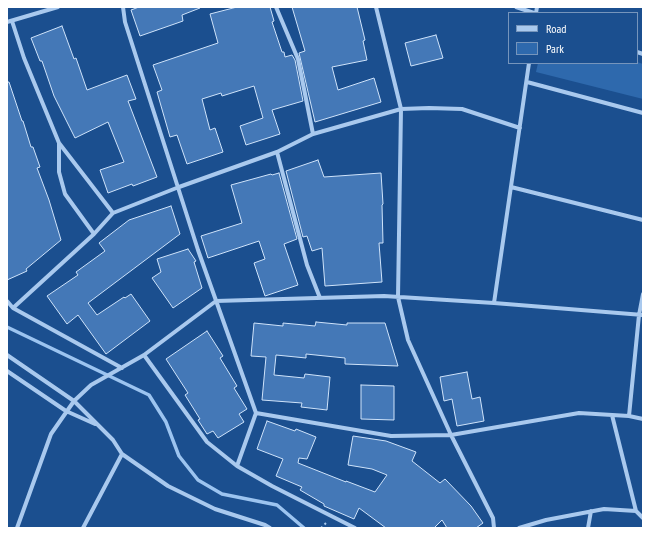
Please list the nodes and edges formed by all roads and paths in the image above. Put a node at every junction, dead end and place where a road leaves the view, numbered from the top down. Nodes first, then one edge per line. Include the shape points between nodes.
1 (58, 7) edge
2 (123, 7) edge
3 (276, 7) edge
4 (376, 7) edge
5 (516, 7) edge
6 (532, 12) edge
7 (9, 22) edge
8 (529, 64) edge
9 (527, 82) junction
10 (401, 109) junction
11 (643, 113) edge
12 (520, 128) junction
13 (313, 134) junction
14 (59, 143) junction
15 (277, 152) junction
16 (179, 187) junction
17 (511, 187) junction
18 (113, 213) junction
19 (643, 220) edge
20 (94, 234) junction
21 (643, 294) edge
22 (398, 297) junction
23 (320, 298) junction
24 (7, 301) edge
25 (216, 301) junction
26 (494, 303) junction
27 (13, 308) junction
28 (641, 315) edge
29 (7, 355) edge
30 (144, 355) junction
31 (120, 369) junction
32 (7, 371) edge
33 (74, 401) junction
34 (66, 411) junction
35 (256, 413) junction
36 (612, 416) junction
37 (629, 416) junction
38 (643, 419) edge
39 (98, 426) junction
40 (451, 435) junction
41 (122, 454) junction
42 (237, 466) junction
43 (591, 511) junction
44 (636, 511) junction
45 (643, 518) edge
46 (330, 519) dead end
47 (17, 528) edge
48 (83, 528) edge
49 (270, 528) edge
50 (321, 528) edge
51 (355, 528) edge
52 (494, 528) edge
53 (519, 528) edge
54 (588, 528) edge

1 - 7 street
2 - 16 street via 125,22
3 - 13 street via 298,59
4 - 10 street
5 - 6 street
7 - 14 street
8 - 9 street
9 - 11 street
9 - 12 street
10 - 12 street via 462,109
10 - 13 street
10 - 22 street
12 - 17 street
13 - 15 street
14 - 18 street
14 - 20 street via 59,172 65,194
15 - 16 street
15 - 23 street via 307,265
16 - 18 street
16 - 25 street
17 - 19 street
17 - 26 street
18 - 20 street
20 - 27 street
21 - 28 street
22 - 23 street
22 - 26 street
22 - 40 street via 408,340
23 - 25 street
24 - 27 street
25 - 30 street
25 - 35 street
26 - 28 street
27 - 31 street
28 - 37 street
29 - 33 street
30 - 31 street
30 - 42 street via 207,442
31 - 33 street via 91,385
32 - 34 street
33 - 34 street
33 - 39 street
34 - 39 street
34 - 47 street via 51,434
35 - 40 street via 392,436
35 - 42 street
36 - 37 street
36 - 40 street via 579,414
36 - 44 street
37 - 38 street
39 - 41 street via 113,440
40 - 52 street via 493,518
41 - 48 street
41 - 49 street via 168,486 215,509
42 - 51 street
43 - 44 street
43 - 53 street
43 - 54 street
44 - 45 street
46 - 50 path

